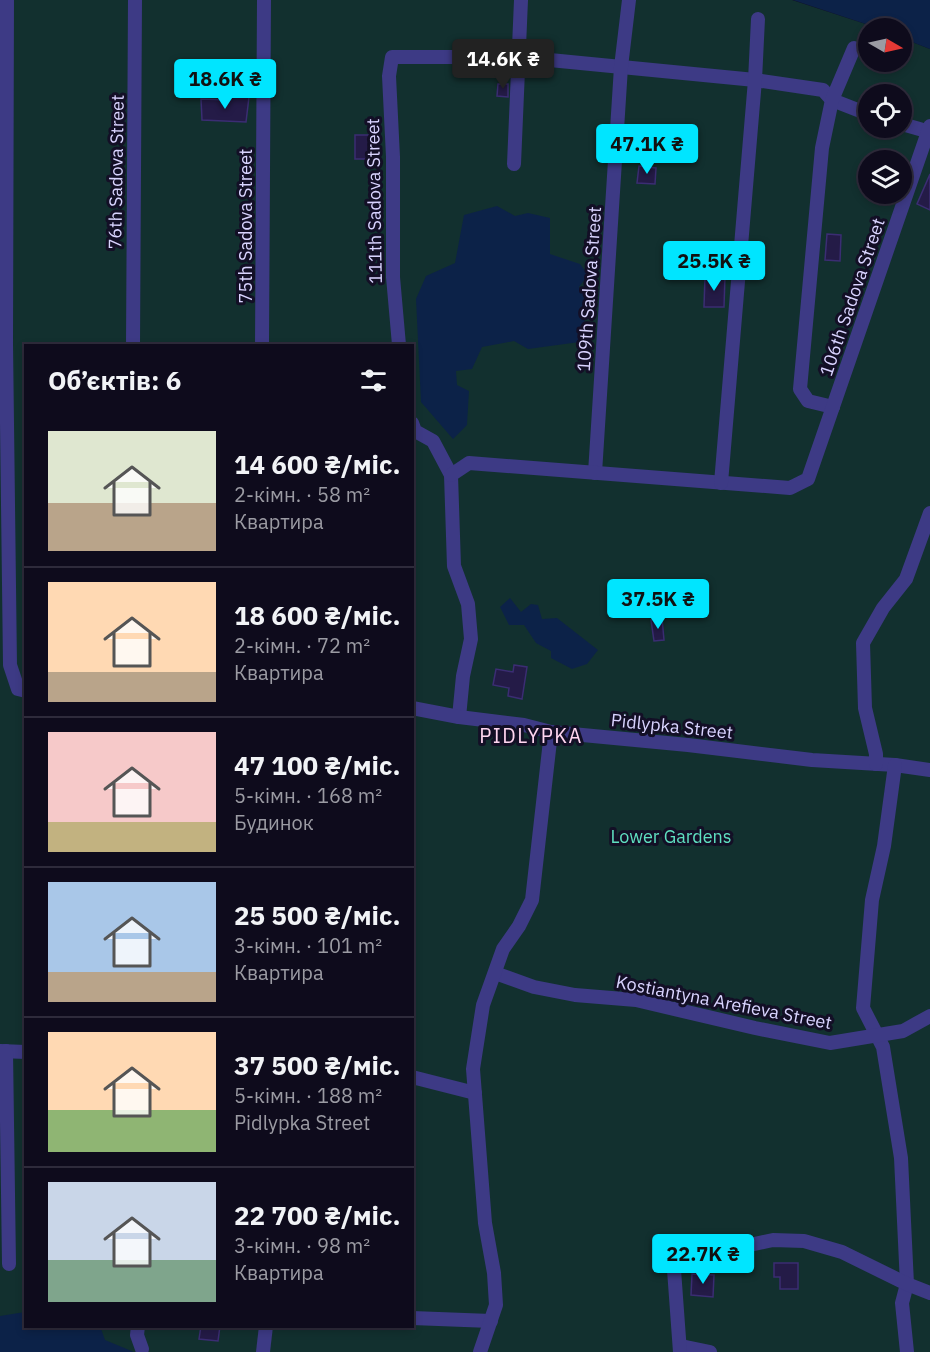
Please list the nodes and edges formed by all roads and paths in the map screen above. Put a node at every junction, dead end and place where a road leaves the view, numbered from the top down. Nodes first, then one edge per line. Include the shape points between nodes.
1 (7, 0) edge
2 (135, 0) edge
3 (264, 0) edge
4 (521, 0) edge
5 (629, 0) edge
6 (758, 19) dead end
7 (854, 48) dead end
8 (519, 57) junction
9 (621, 67) junction
10 (755, 80) junction
11 (832, 100) junction
12 (858, 110) edge
13 (912, 126) edge
14 (929, 130) edge
15 (514, 164) dead end
16 (133, 344) edge
17 (262, 344) edge
18 (399, 344) edge
19 (833, 406) junction
20 (414, 430) edge
21 (595, 473) junction
22 (451, 475) junction
23 (721, 483) junction
24 (930, 513) edge
25 (24, 690) edge
26 (414, 708) edge
27 (459, 717) junction
28 (550, 732) junction
29 (876, 764) junction
30 (895, 765) junction
31 (930, 770) edge
32 (495, 973) junction
33 (930, 1016) edge
34 (878, 1036) junction
35 (3, 1051) edge
36 (24, 1052) edge
37 (414, 1078) edge
38 (475, 1093) junction
39 (9, 1264) dead end
40 (907, 1284) junction
41 (930, 1293) edge
42 (414, 1318) edge
43 (491, 1321) junction
44 (138, 1328) edge
45 (266, 1328) edge
46 (142, 1349) dead end
47 (680, 1349) edge
48 (263, 1352) edge
49 (480, 1352) edge
50 (710, 1352) edge
51 (907, 1352) edge

1 - 25 street via 10,665 18,688
2 - 16 street, 76th Sadova Street
3 - 17 street, 75th Sadova Street
4 - 8 street
5 - 9 street, 109th Sadova Street
6 - 10 street
7 - 11 street
8 - 9 street
8 - 15 street
8 - 18 street, 111th Sadova Street via 392,57 389,76 393,277
9 - 10 street
9 - 21 street, 109th Sadova Street
10 - 11 street via 823,90
10 - 23 street
11 - 12 street
11 - 19 street via 822,148 800,389 808,401
13 - 14 street
14 - 19 street, 106th Sadova Street
19 - 23 street, 106th Sadova Street via 808,479 790,488
20 - 22 street via 433,441
21 - 22 street via 469,463
21 - 23 street
22 - 27 street via 454,566 468,604 471,639 462,676
24 - 29 street via 906,579 863,643 865,708
26 - 27 street, Pidlypka Street
27 - 28 street, Pidlypka Street
28 - 29 street, Pidlypka Street
28 - 32 street via 532,900 503,949
29 - 30 street, Pidlypka Street
30 - 31 street, Pidlypka Street
30 - 34 street via 872,900 863,1008
32 - 34 street, Kostiantyna Arefieva Street via 534,987 636,1000 830,1042
32 - 38 street via 483,1005 473,1069
33 - 34 street, Kostiantyna Arefieva Street via 903,1030
34 - 40 street via 901,1158
35 - 36 street
35 - 39 street
37 - 38 street
38 - 43 street via 485,1223 494,1273 496,1305
40 - 41 street
40 - 47 street via 842,1252 804,1241 773,1240 686,1249 673,1256
40 - 51 street via 902,1303
42 - 43 street
43 - 49 street
44 - 46 street
45 - 48 street
47 - 50 street

